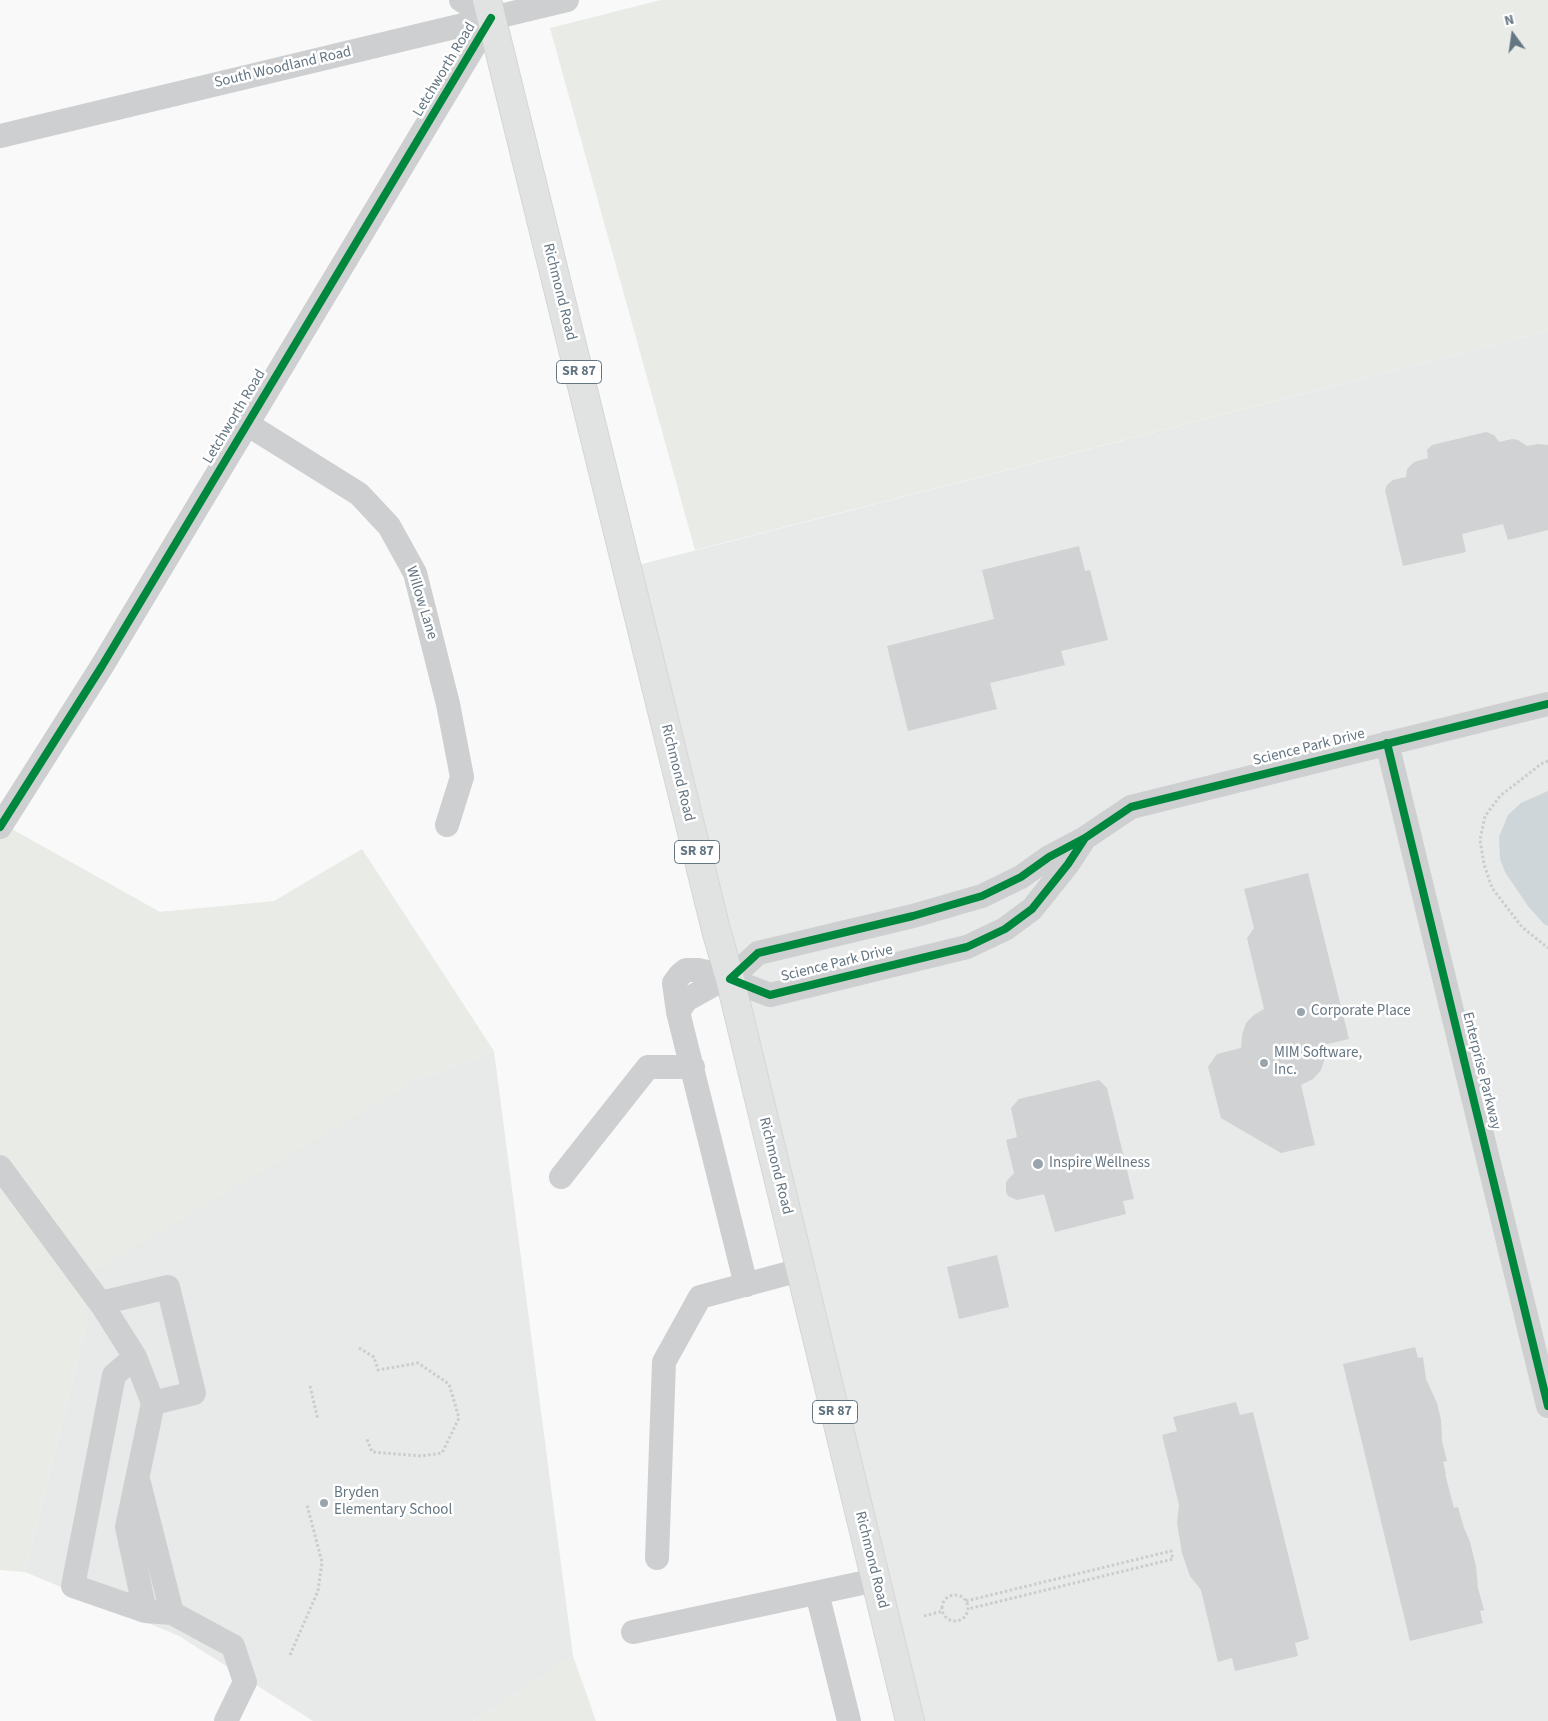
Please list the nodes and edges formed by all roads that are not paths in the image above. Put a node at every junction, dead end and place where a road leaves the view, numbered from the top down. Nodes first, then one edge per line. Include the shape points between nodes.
1 (461, 0) edge
2 (567, 0) edge
3 (489, 9) edge
4 (0, 136) edge
5 (247, 424) junction
6 (1548, 704) edge
7 (1387, 743) junction
8 (7, 802) edge
9 (447, 826) dead end
10 (0, 827) edge
11 (1085, 838) junction
12 (730, 979) junction
13 (692, 1067) junction
14 (0, 1167) edge
15 (561, 1177) dead end
16 (800, 1270) junction
17 (746, 1285) junction
18 (100, 1303) junction
19 (135, 1357) junction
20 (153, 1403) junction
21 (1548, 1406) edge
22 (138, 1479) junction
23 (657, 1558) dead end
24 (876, 1580) junction
25 (817, 1593) junction
26 (145, 1611) junction
27 (172, 1613) junction
28 (633, 1632) dead end
29 (226, 1721) edge
30 (849, 1721) edge
31 (910, 1721) edge

1 - 3 street
2 - 3 street, South Woodland Road
3 - 4 street, South Woodland Road
3 - 5 street, Letchworth Road
3 - 12 main road, Richmond Road / SR 87
5 - 8 street, Letchworth Road via 102,666
5 - 9 street, Willow Lane via 359,494 390,526 415,573 448,704 462,777
6 - 7 street, Science Park Drive
7 - 11 street, Science Park Drive via 1131,807
7 - 21 street, Enterprise Parkway
8 - 10 street, Letchworth Road
11 - 12 street, Science Park Drive via 982,896 758,953
11 - 12 street, Science Park Drive via 1032,909 1005,929 967,948 770,995
12 - 13 street via 686,970 674,983
12 - 16 main road, Richmond Road / SR 87
13 - 15 street via 648,1067
13 - 17 street
14 - 18 street
16 - 17 street
16 - 24 main road, Richmond Road / SR 87
17 - 23 street via 700,1297 664,1362
18 - 19 street
18 - 20 street via 168,1287 194,1393
19 - 20 street
19 - 26 street via 114,1376 73,1586
20 - 22 street
22 - 26 street via 127,1527
22 - 27 street
24 - 25 street
24 - 31 main road, Richmond Road / SR 87
25 - 28 street
25 - 30 street
26 - 27 street
27 - 29 street via 233,1646 246,1682

